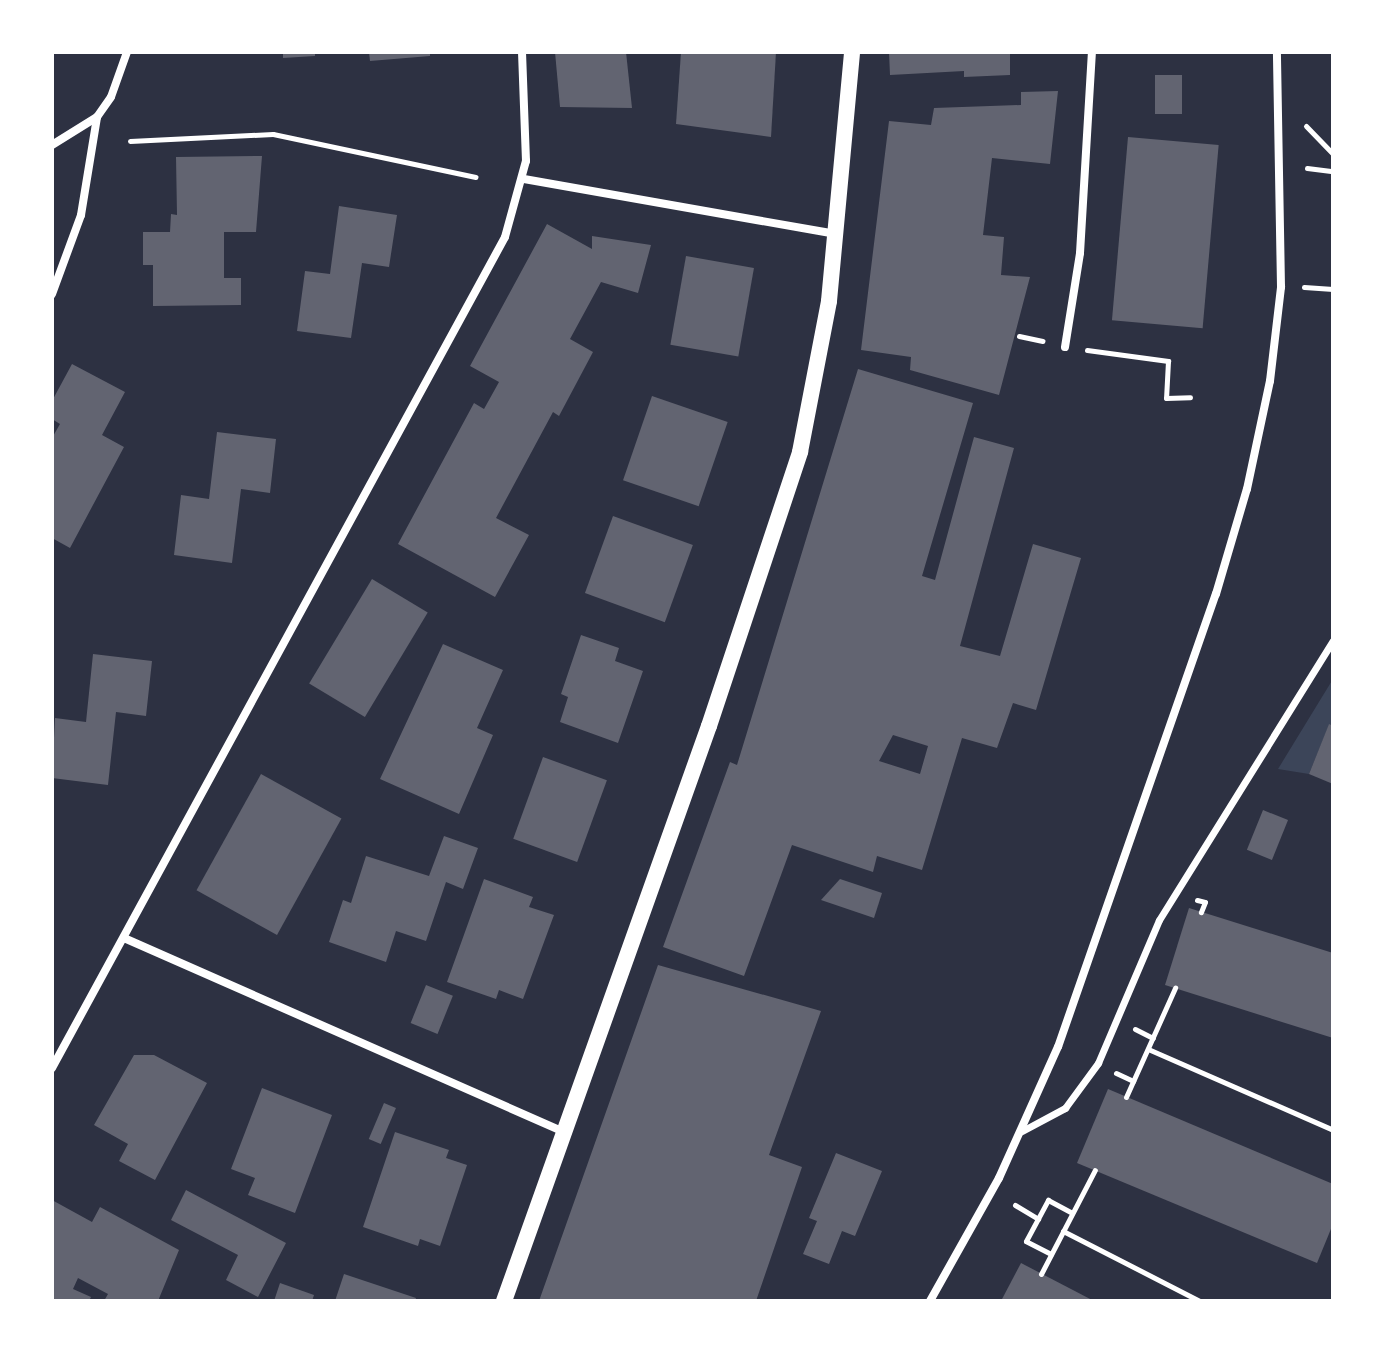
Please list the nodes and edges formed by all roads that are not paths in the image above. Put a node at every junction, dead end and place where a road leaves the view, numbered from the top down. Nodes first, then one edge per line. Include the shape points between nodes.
1 (127, 52) edge
2 (522, 52) edge
3 (852, 52) edge
4 (1092, 52) edge
5 (1277, 52) edge
6 (97, 117) junction
7 (52, 145) edge
8 (524, 179) junction
9 (837, 234) junction
10 (52, 294) edge
11 (1065, 347) dead end
12 (1333, 641) edge
13 (124, 938) junction
14 (52, 1068) edge
15 (1022, 1131) junction
16 (563, 1132) junction
17 (504, 1301) edge
18 (930, 1301) edge

1 - 6 street via 111,97
2 - 8 street
3 - 9 main road
4 - 11 street via 1080,253
5 - 15 street via 1281,287 1270,381 1247,489 1160,758 1058,1047
6 - 7 street
6 - 10 street via 81,215
8 - 9 street
8 - 13 street via 494,259
9 - 16 main road via 813,400 785,504
12 - 15 street via 1159,920 1098,1063 1065,1108
13 - 14 street
13 - 16 street
15 - 18 street
16 - 17 main road

